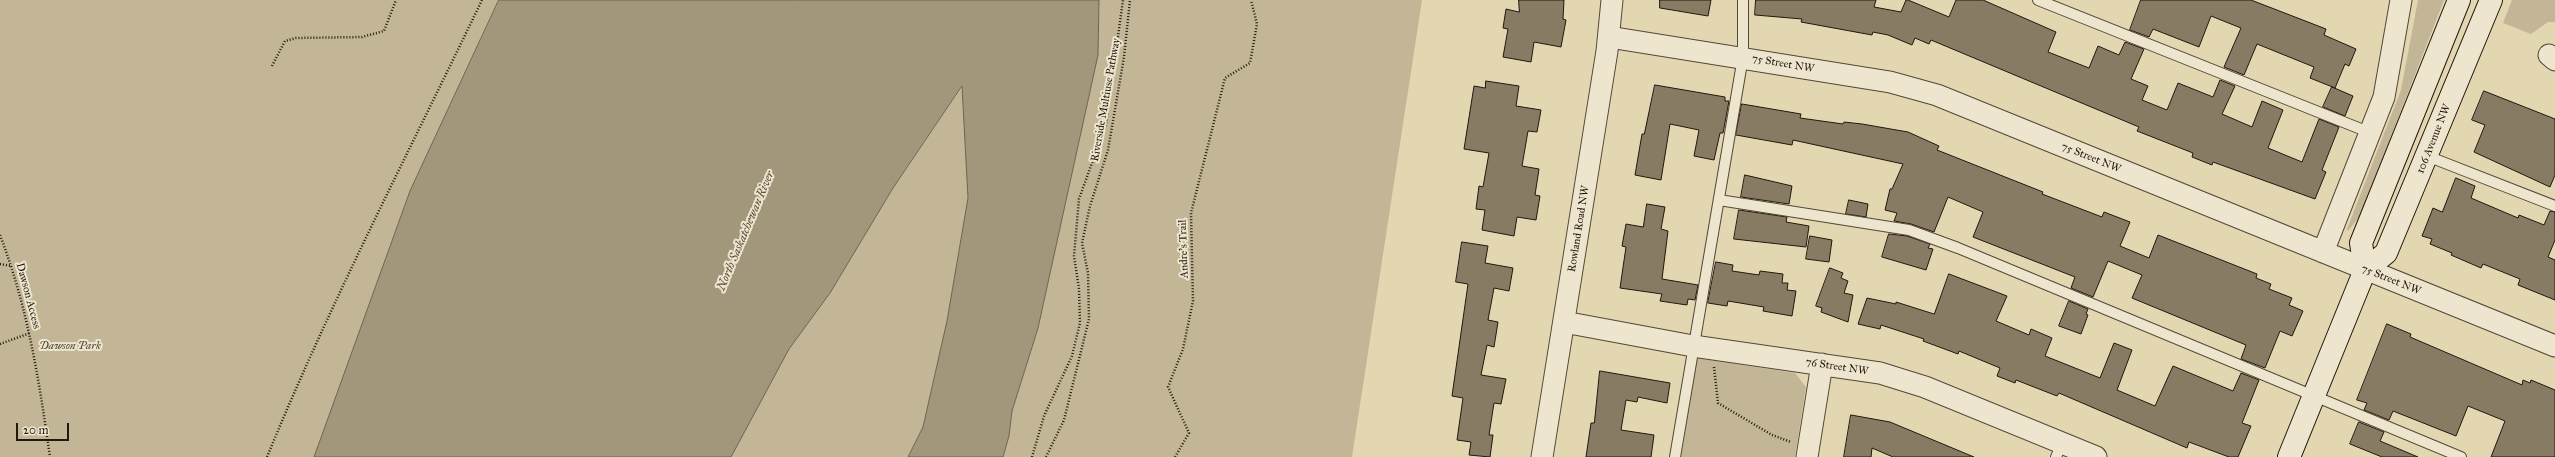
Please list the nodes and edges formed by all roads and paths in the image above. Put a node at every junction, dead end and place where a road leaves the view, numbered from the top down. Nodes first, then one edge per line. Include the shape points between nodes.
1 (396, 0) edge
2 (482, 0) edge
3 (1123, 0) edge
4 (1130, 0) edge
5 (1250, 0) edge
6 (1612, 0) edge
7 (1743, 0) edge
8 (2038, 0) edge
9 (2459, 0) edge
10 (2491, 0) edge
11 (2397, 1) edge
12 (1609, 37) junction
13 (1743, 57) junction
14 (272, 66) dead end
15 (2371, 133) junction
16 (2427, 156) junction
17 (1719, 200) junction
18 (2555, 206) edge
19 (0, 235) edge
20 (2323, 252) junction
21 (0, 264) edge
22 (12, 266) junction
23 (2365, 270) junction
24 (1564, 322) junction
25 (30, 333) junction
26 (0, 344) edge
27 (1693, 346) junction
28 (2555, 346) edge
29 (1714, 362) dead end
30 (1822, 364) junction
31 (2314, 397) junction
32 (1801, 450) edge
33 (2059, 450) edge
34 (50, 457) edge
35 (267, 457) edge
36 (1032, 457) edge
37 (1046, 457) edge
38 (1175, 457) edge
39 (1542, 457) edge
40 (1675, 457) edge
41 (2096, 457) edge
42 (2289, 457) edge
43 (2461, 457) edge

1 - 14 path via 384,31 362,37 296,38 285,41
2 - 35 path via 324,326
3 - 36 path via 1106,124 1079,199 1074,256 1079,289 1080,323 1072,356 1044,416
4 - 37 path, Riverside Multiuse Pathway via 1124,57 1108,150 1090,206 1082,243 1088,273 1089,319 1064,420
5 - 38 path, Andre's Trail via 1257,24 1250,63 1225,78 1191,213 1193,301 1183,348 1168,387 1189,433
6 - 12 street, Rowland Road NW
7 - 13 lane
8 - 15 lane
9 - 23 main road via 2361,243
10 - 16 main road, 106 Avenue NW
11 - 15 street via 2384,97
12 - 13 street, 75 Street NW
12 - 24 street, Rowland Road NW
13 - 17 lane
13 - 20 street, 75 Street NW via 1890,82 1937,95
15 - 20 street
16 - 18 lane
16 - 23 main road, 106 Avenue NW via 2386,253
17 - 27 lane
17 - 31 lane via 1909,230 1958,248
19 - 22 path, Dawson Access
20 - 23 street, 75 Street NW
21 - 22 path
22 - 25 path, Dawson Access
23 - 28 street, 75 Street NW
23 - 31 main road, 106 Avenue NW
24 - 27 street, 76 Street NW
24 - 39 street, Rowland Road NW
25 - 26 path
25 - 34 path, Dawson Access via 38,367
27 - 30 street, 76 Street NW
27 - 40 lane
29 - 32 path via 1718,403
30 - 32 street
30 - 33 street, 76 Street NW via 1880,373 1925,387
31 - 42 main road, 106 Avenue NW
31 - 43 lane
33 - 41 street, 76 Street NW

